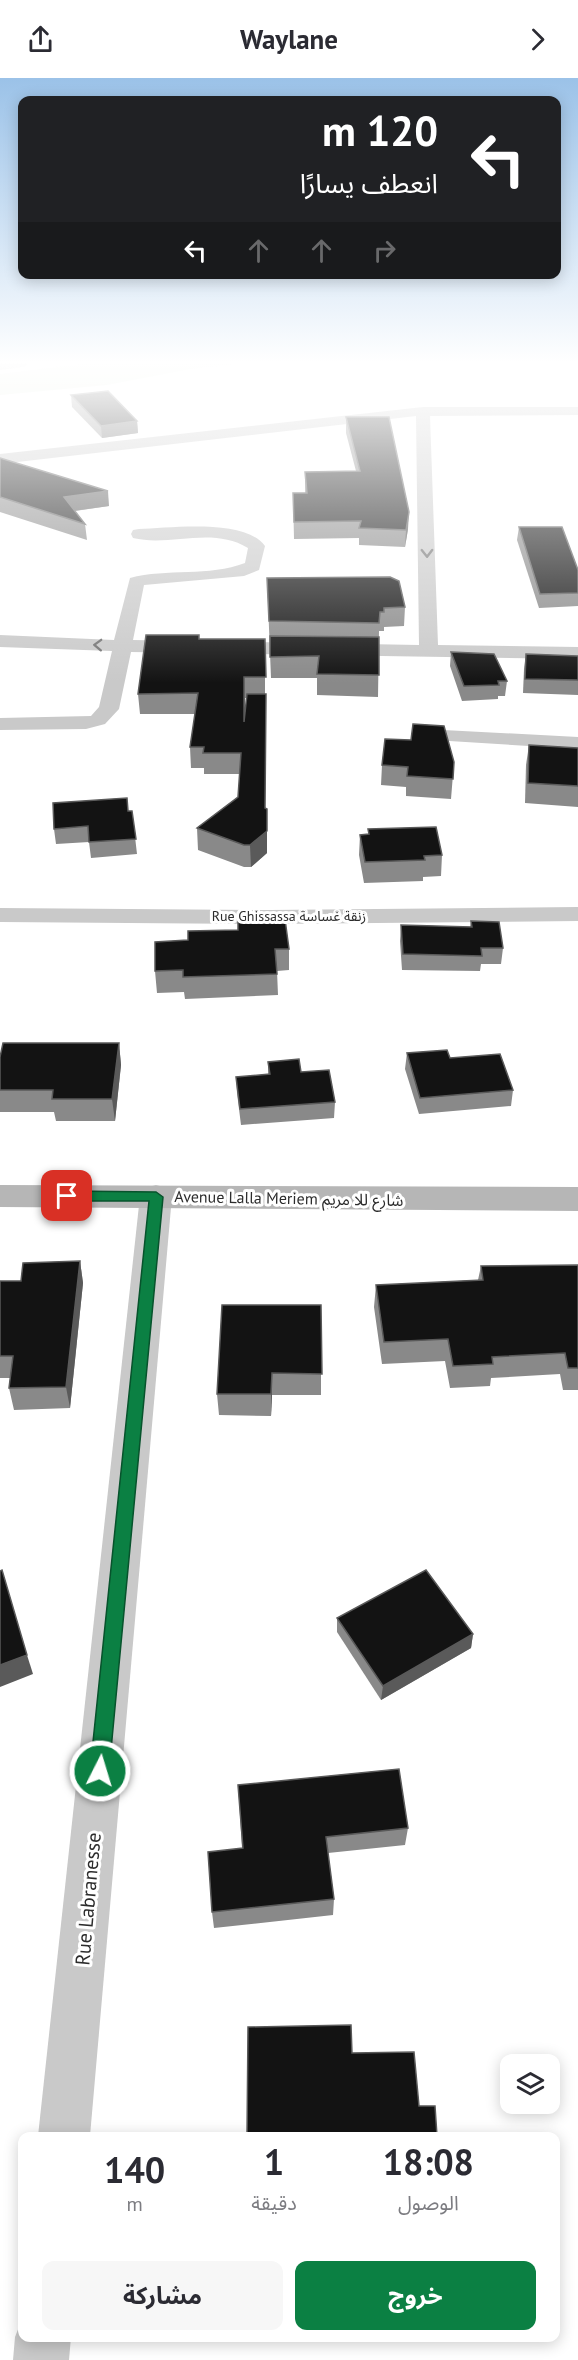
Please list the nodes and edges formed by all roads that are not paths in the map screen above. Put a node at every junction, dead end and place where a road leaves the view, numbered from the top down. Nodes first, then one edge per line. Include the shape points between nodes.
1 (424, 469) edge
2 (139, 534) dead end
3 (0, 641) edge
4 (123, 646) junction
5 (429, 650) junction
6 (578, 653) edge
7 (0, 724) edge
8 (424, 735) edge
9 (578, 743) edge
10 (578, 914) edge
11 (0, 915) edge
12 (0, 1196) edge
13 (156, 1197) junction
14 (578, 1199) edge
15 (64, 2132) edge
16 (43, 2342) edge
17 (41, 2360) edge

1 -> 5 street
2 - 4 street via 223,534 252,541 257,546 253,566 238,572 136,582
4 -> 3 street
4 - 5 street
4 - 7 street via 109,709 98,720 71,725
5 - 6 street
8 - 9 street
10 - 11 street, Rue Ghissassa زنقة غساسة
12 - 13 street, Avenue Lalla Meriem شارع للا مريم
13 - 14 street, Avenue Lalla Meriem شارع للا مريم
13 - 15 street, Rue Labranesse
16 - 17 street

